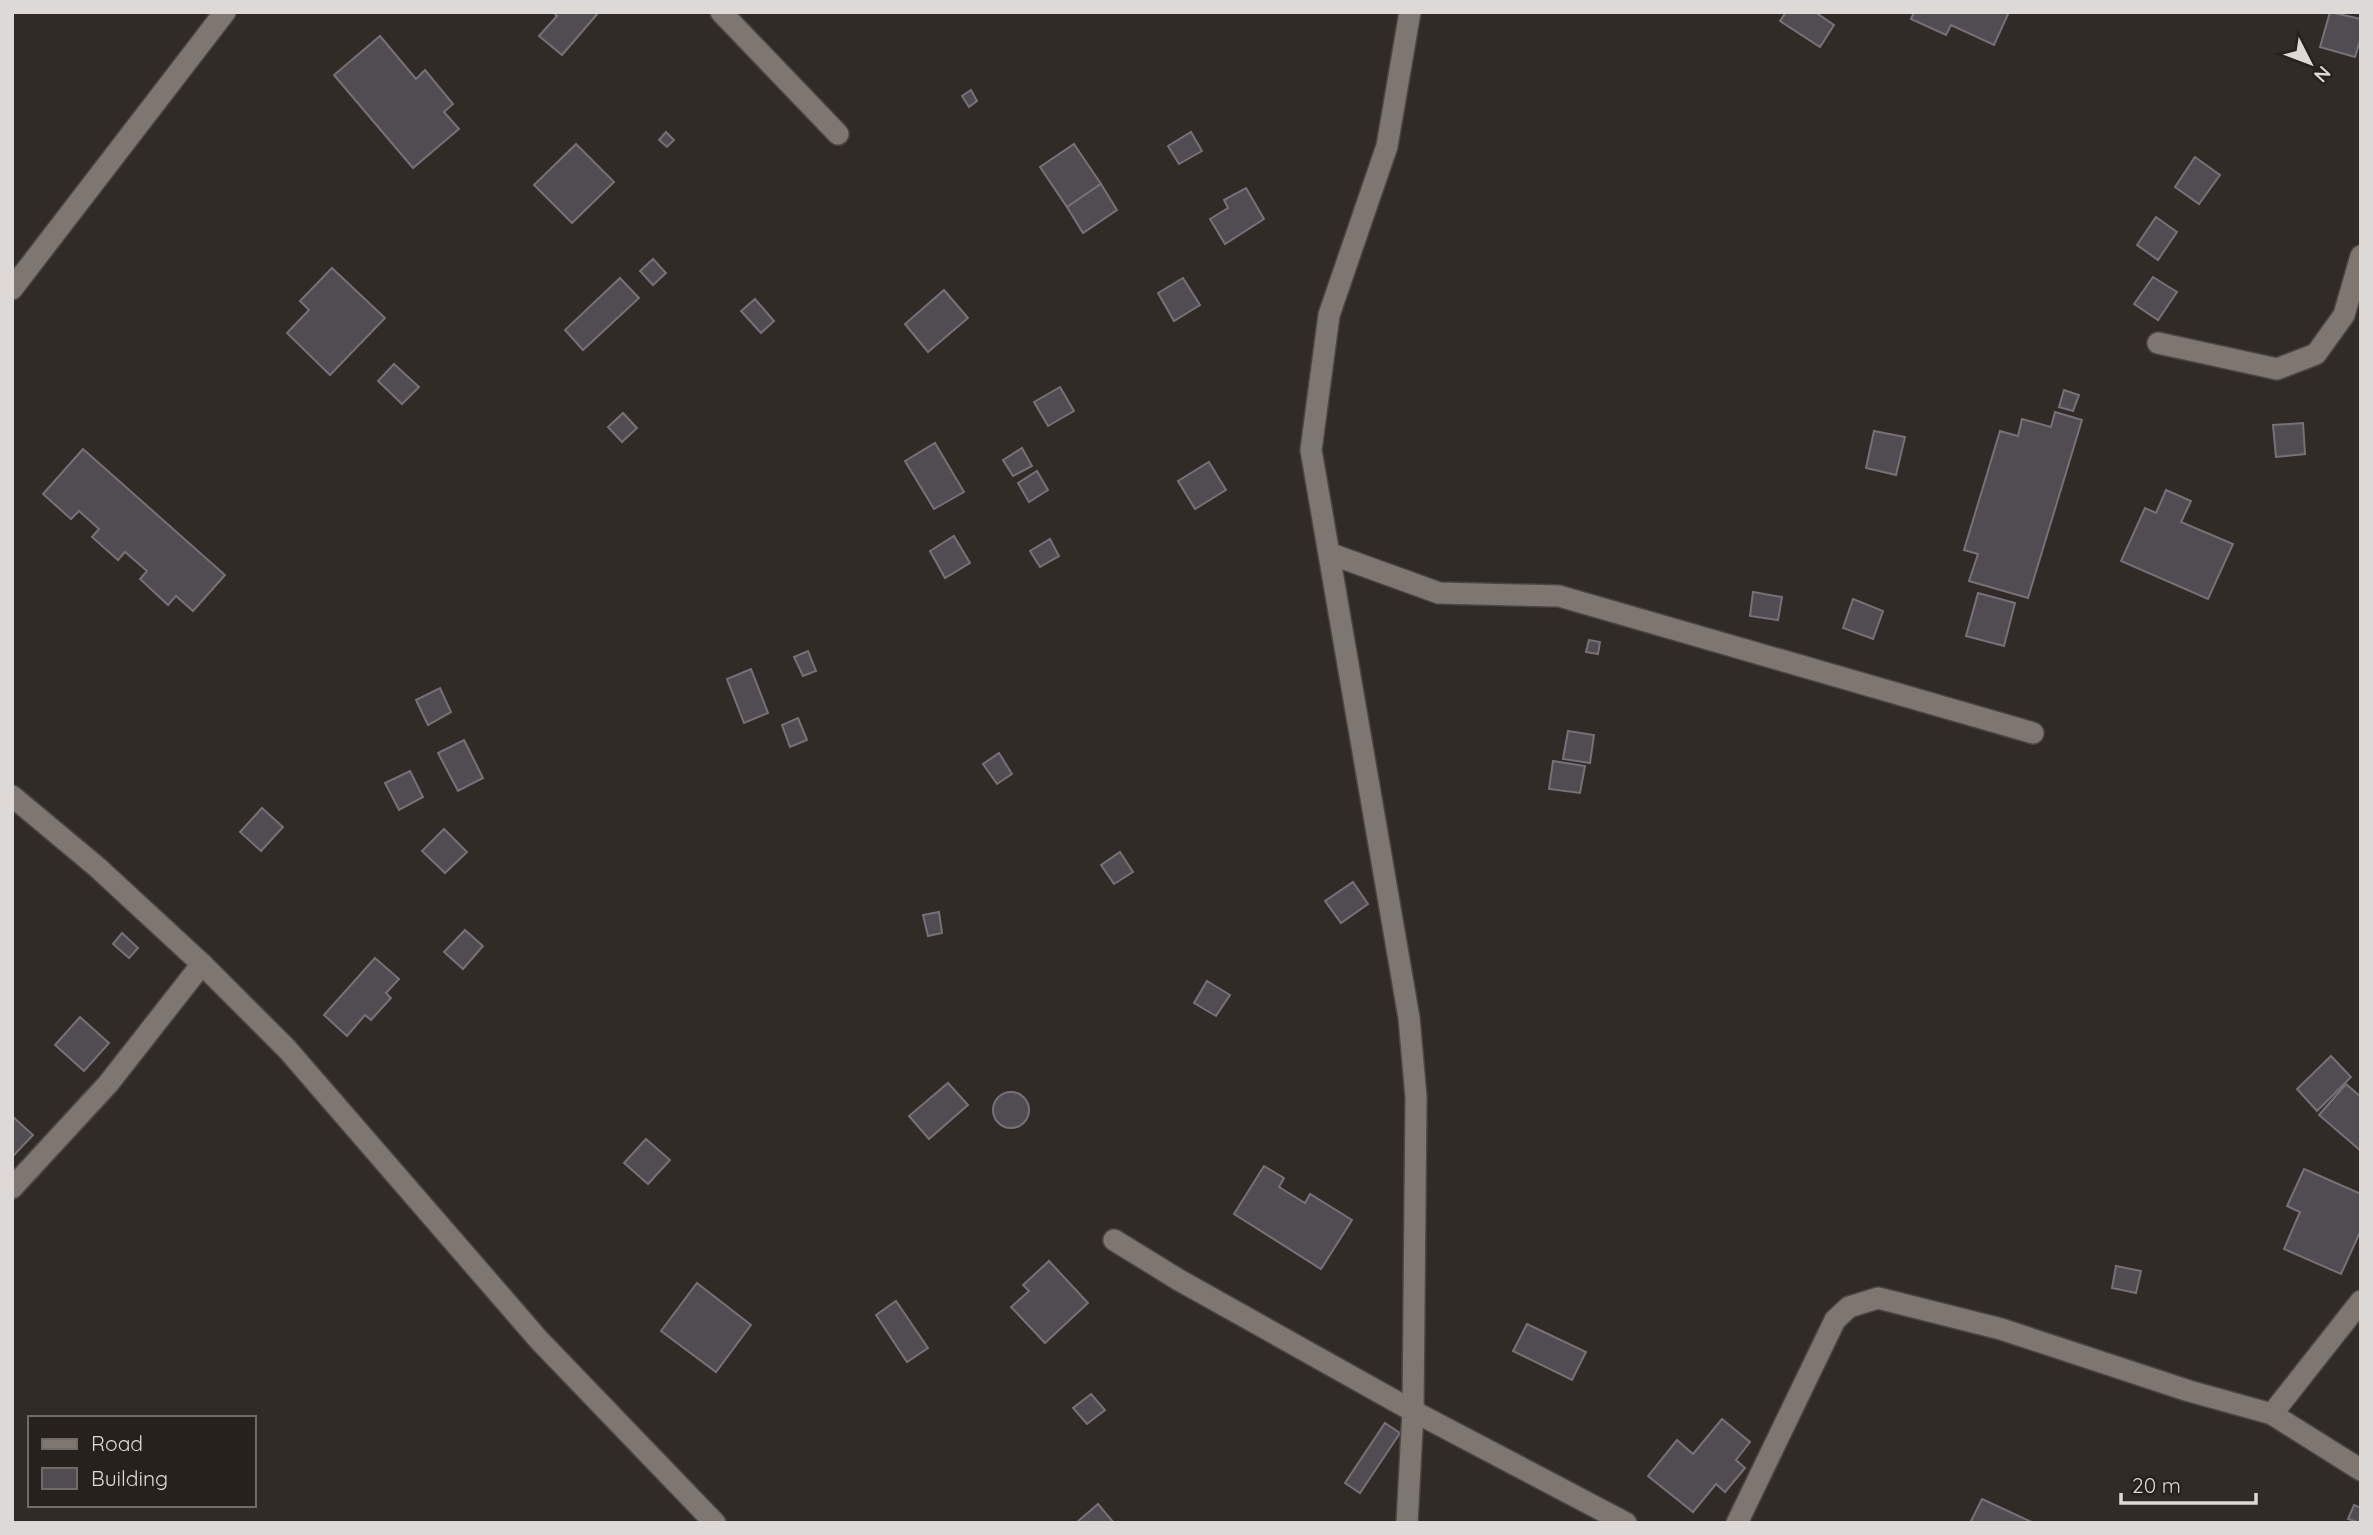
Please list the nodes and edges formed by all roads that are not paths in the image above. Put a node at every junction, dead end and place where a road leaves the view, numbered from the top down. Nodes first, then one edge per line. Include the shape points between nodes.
1 (225, 12) edge
2 (721, 12) edge
3 (1410, 12) edge
4 (838, 134) dead end
5 (2361, 256) edge
6 (12, 289) edge
7 (2158, 343) dead end
8 (1331, 554) junction
9 (2033, 733) dead end
10 (12, 796) edge
11 (202, 964) junction
12 (12, 1188) edge
13 (1114, 1240) dead end
14 (2361, 1301) edge
15 (1413, 1410) junction
16 (2272, 1414) junction
17 (2361, 1470) edge
18 (715, 1523) edge
19 (1407, 1523) edge
20 (1626, 1523) edge
21 (1737, 1523) edge

1 - 6 street
2 - 4 street
3 - 8 street via 1387,146 1329,315 1311,450
5 - 7 street via 2344,315 2316,354 2277,369
8 - 9 street via 1439,593 1559,596
8 - 15 street via 1409,1018 1416,1097
10 - 11 street
11 - 12 street via 108,1084
11 - 18 street via 310,1074 539,1340
13 - 15 street
14 - 16 street
15 - 19 street
15 - 20 street
16 - 17 street
16 - 21 street via 2001,1329 1878,1297 1849,1307 1835,1320

